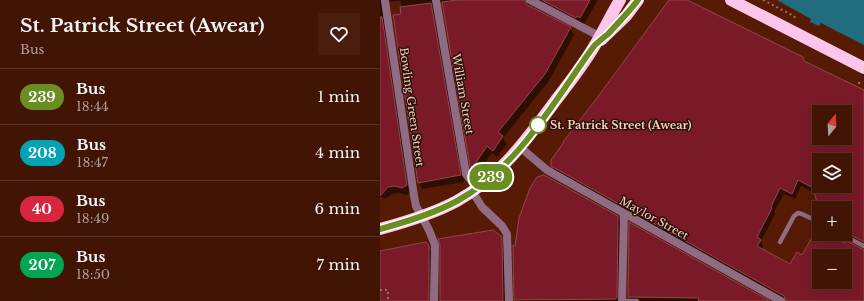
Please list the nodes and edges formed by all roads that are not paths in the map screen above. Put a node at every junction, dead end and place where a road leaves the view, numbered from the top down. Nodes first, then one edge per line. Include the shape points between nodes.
1 (385, 0) edge
2 (390, 0) edge
3 (436, 0) edge
4 (530, 0) edge
5 (620, 0) edge
6 (638, 0) edge
7 (731, 0) edge
8 (380, 1) edge
9 (597, 41) junction
10 (864, 68) edge
11 (521, 148) junction
12 (474, 190) junction
13 (624, 214) junction
14 (421, 216) junction
15 (812, 219) edge
16 (380, 229) edge
17 (852, 240) edge
18 (780, 242) dead end
19 (864, 246) edge
20 (434, 301) edge
21 (509, 301) edge
22 (622, 301) edge
23 (627, 301) edge
24 (637, 301) edge
25 (781, 301) edge

1 - 2 street
1 - 8 street
1 - 14 street, Bowling Green Street via 399,116 414,196
3 - 12 street, William Street via 466,174
4 - 9 street
5 - 9 highway
6 - 9 highway via 626,16
7 - 10 highway
9 - 11 highway
11 - 12 highway
11 - 13 street, Maylor Street via 547,170
12 - 14 highway via 451,204
12 - 21 street, William Street via 482,207 507,234
13 - 22 street
13 - 25 street, Maylor Street
14 - 16 highway
14 - 20 street, Bowling Green Street via 434,245
15 - 18 lane via 798,213
17 - 19 lane
23 - 24 lane

